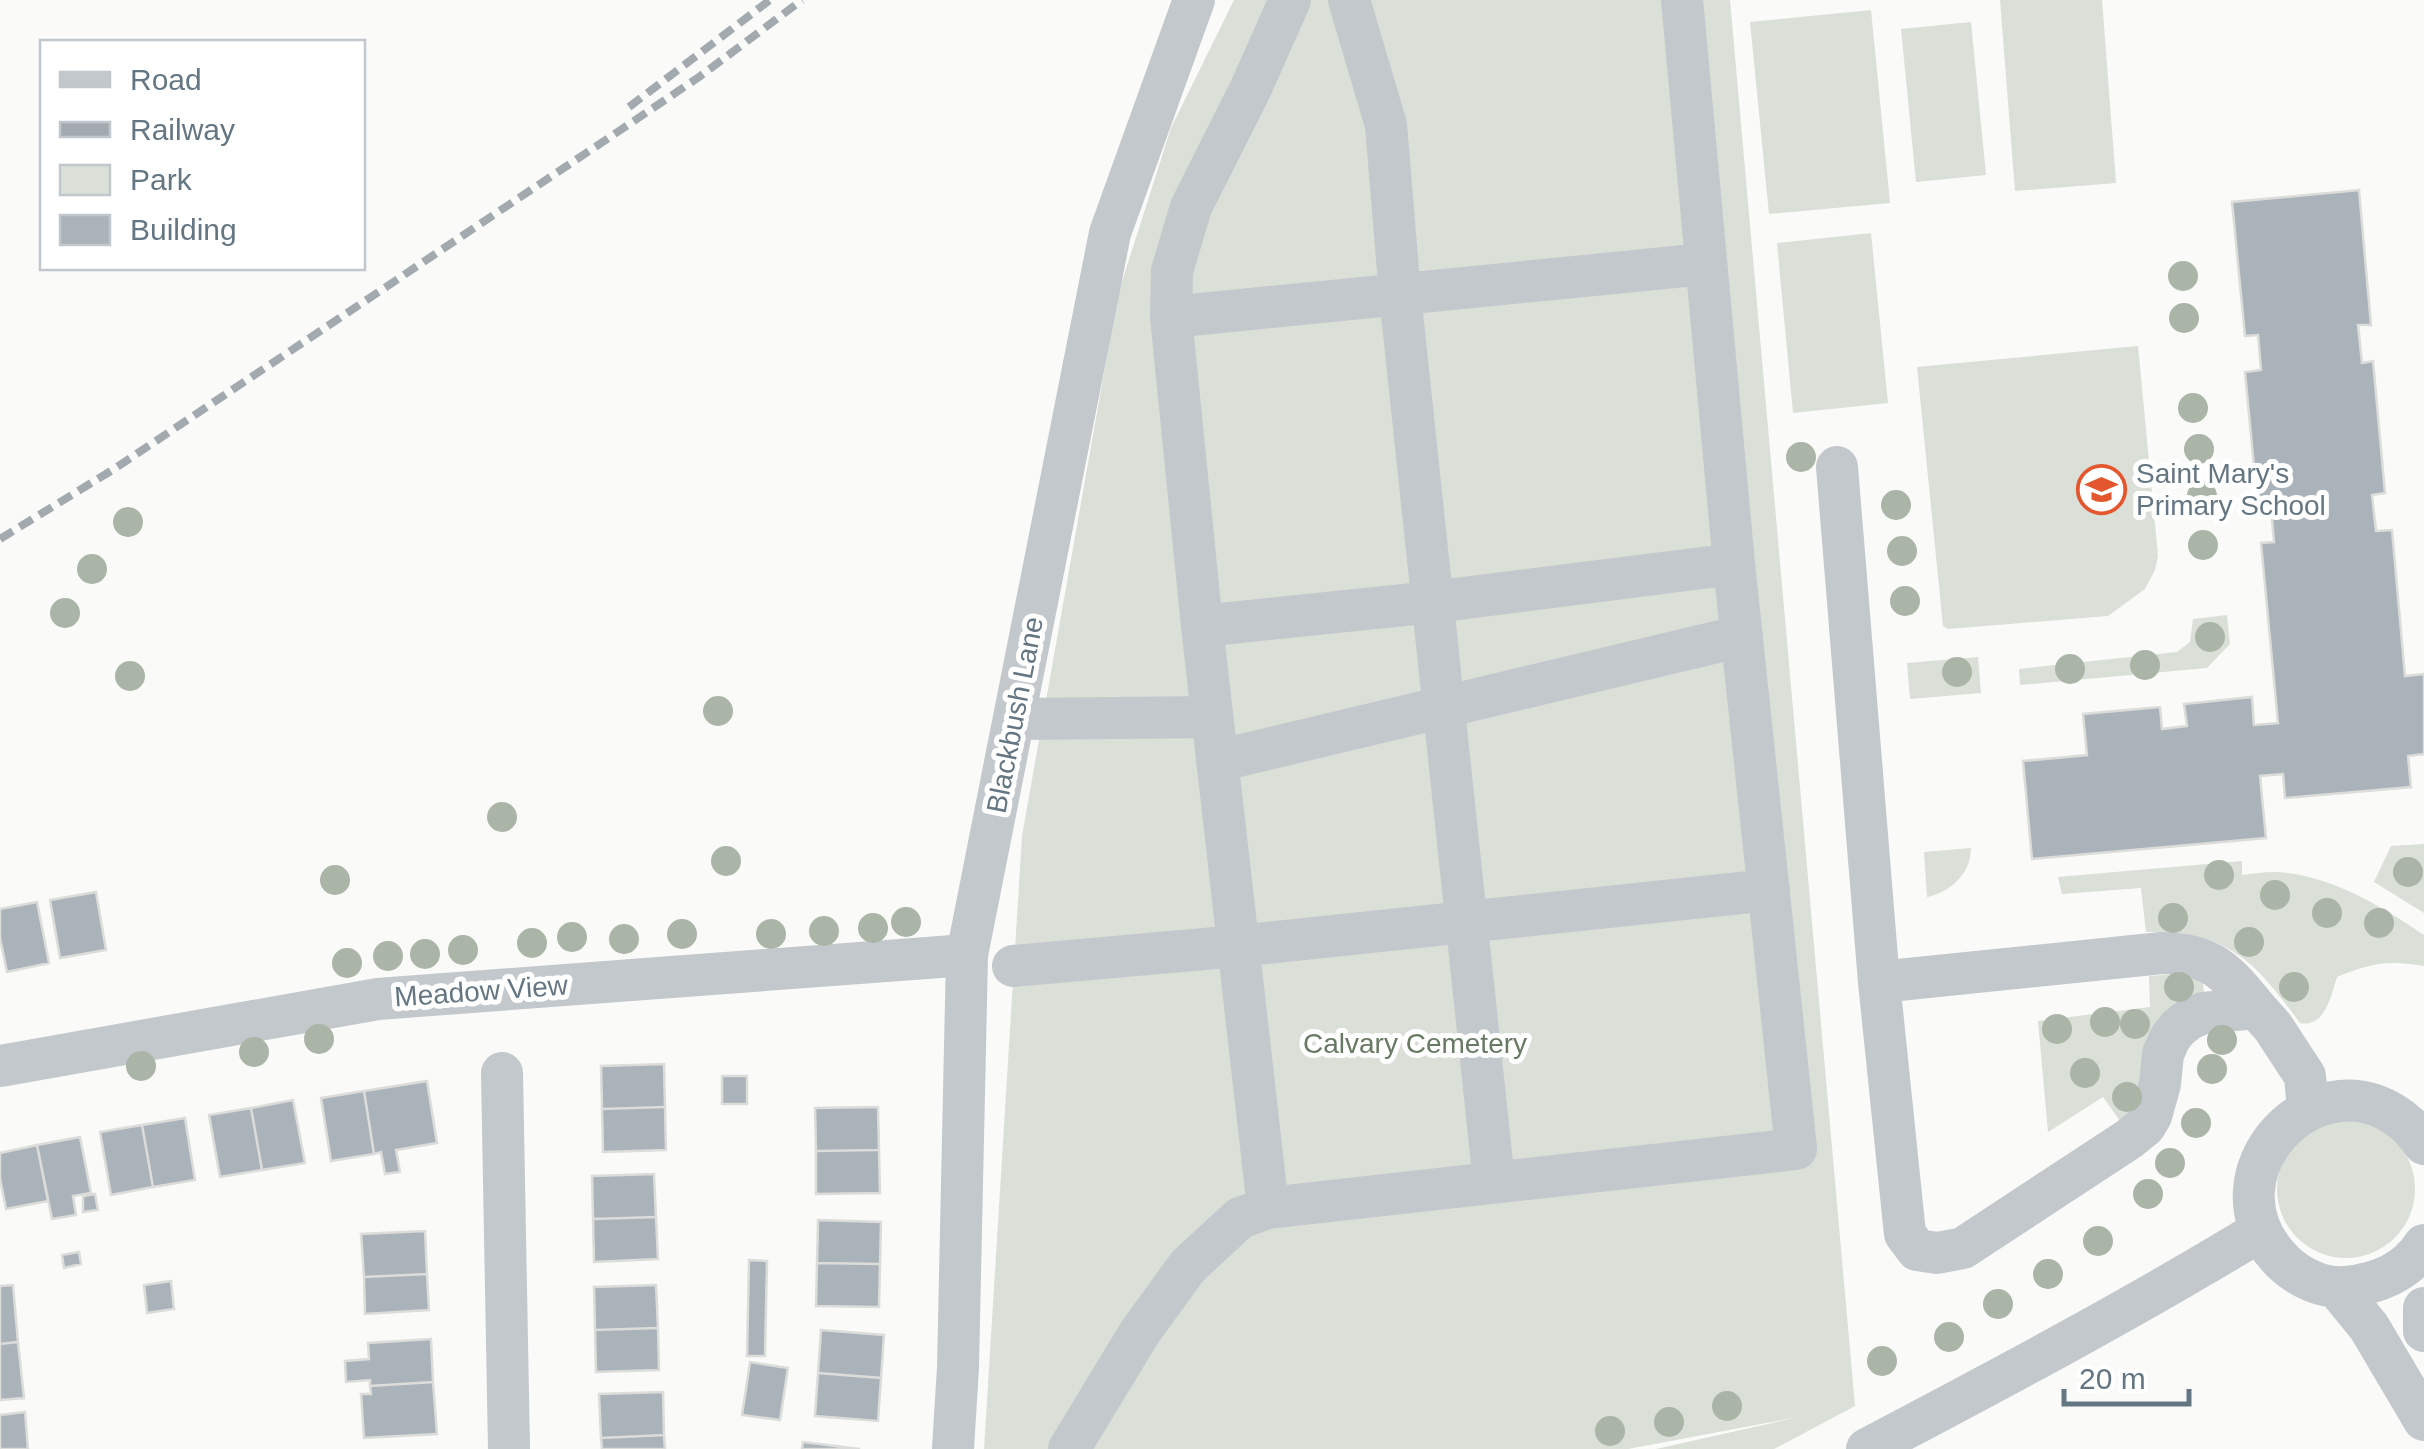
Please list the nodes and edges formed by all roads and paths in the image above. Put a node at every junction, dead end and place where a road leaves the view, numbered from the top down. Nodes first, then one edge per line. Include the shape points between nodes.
1 (1194, 0) edge
2 (1290, 0) edge
3 (1349, 0) edge
4 (1682, 0) edge
5 (1705, 264) junction
6 (1400, 295) junction
7 (1171, 317) junction
8 (1837, 467) dead end
9 (1734, 564) junction
10 (1433, 602) junction
11 (1202, 626) junction
12 (1742, 636) junction
13 (1444, 707) junction
14 (1212, 717) junction
15 (1014, 719) junction
16 (1217, 761) junction
17 (1769, 890) junction
18 (1467, 921) junction
19 (1238, 946) junction
20 (967, 955) junction
21 (1013, 966) dead end
22 (1880, 982) junction
23 (2256, 1008) junction
24 (0, 1066) edge
25 (502, 1073) dead end
26 (2308, 1109) junction
27 (2424, 1144) edge
28 (1494, 1182) junction
29 (1268, 1208) junction
30 (2260, 1232) junction
31 (2424, 1245) edge
32 (2337, 1288) junction
33 (2424, 1308) edge
34 (2424, 1331) edge
35 (2424, 1420) edge
36 (508, 1449) edge
37 (953, 1449) edge
38 (1069, 1449) edge
39 (1868, 1449) edge

1 - 15 street, Blackbush Lane via 1110,234
2 - 7 street via 1191,208 1172,271
3 - 6 street via 1386,126
4 - 5 street
5 - 6 street
5 - 9 street
6 - 7 street
6 - 10 street
7 - 11 street
8 - 22 street
9 - 10 street
9 - 12 street
10 - 11 street
10 - 13 street
11 - 14 street
12 - 13 street
12 - 17 street
13 - 16 street
13 - 18 street
14 - 15 street
14 - 16 street
15 - 20 street, Blackbush Lane
16 - 19 street
17 - 18 street
17 - 28 street via 1796,1148
18 - 19 street
18 - 28 street
19 - 21 street
19 - 29 street
20 - 24 street, Meadow View via 378,999
20 - 37 street, Blackbush Lane
22 - 23 street via 2183,954 2220,967
22 - 23 street via 1905,1234 1917,1250 1937,1253 1963,1248 2145,1126 2163,1054 2188,1020
23 - 26 street via 2305,1076
25 - 36 street
26 - 27 street via 2362,1102 2410,1126
26 - 30 street via 2266,1148 2255,1174
28 - 29 street
29 - 38 street via 1240,1218 1188,1266
30 - 32 street via 2291,1270
30 - 39 street
31 - 32 street via 2398,1272 2369,1285
32 - 35 street via 2369,1327
33 - 34 street

